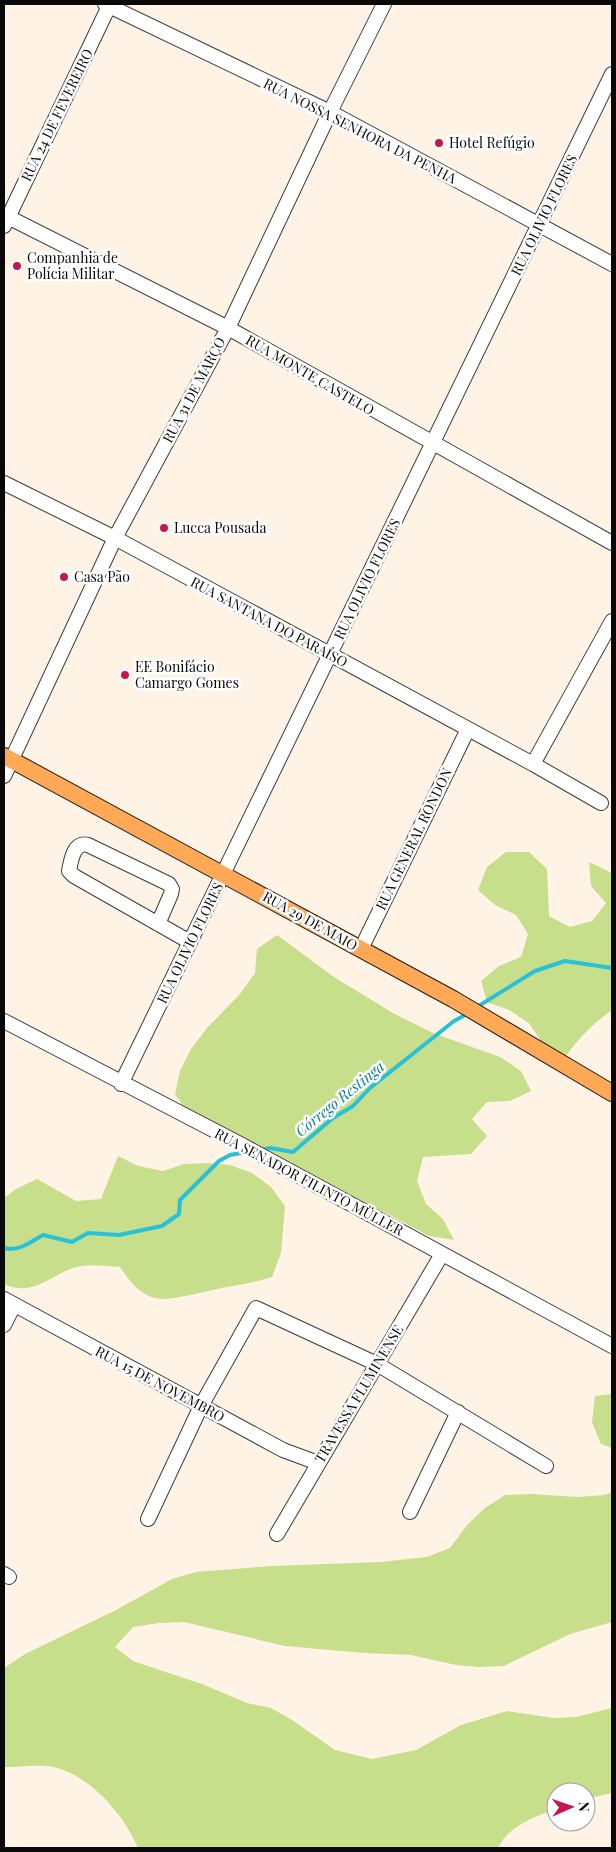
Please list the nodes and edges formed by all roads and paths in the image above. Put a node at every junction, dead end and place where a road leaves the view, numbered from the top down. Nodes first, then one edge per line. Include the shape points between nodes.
1 (108, 4) edge
2 (384, 4) edge
3 (612, 74) edge
4 (330, 112) junction
5 (5, 220) edge
6 (539, 224) junction
7 (612, 264) edge
8 (228, 328) junction
9 (433, 444) junction
10 (4, 483) edge
11 (115, 538) junction
12 (612, 543) edge
13 (612, 621) edge
14 (330, 655) junction
15 (468, 729) junction
16 (8, 758) edge
17 (533, 764) junction
18 (4, 776) edge
19 (601, 803) dead end
20 (223, 874) junction
21 (158, 924) junction
22 (190, 942) junction
23 (361, 949) junction
24 (4, 1021) edge
25 (121, 1084) junction
26 (612, 1093) edge
27 (442, 1254) junction
28 (9, 1302) edge
29 (4, 1325) edge
30 (612, 1346) edge
31 (377, 1364) junction
32 (201, 1406) junction
33 (458, 1412) junction
34 (318, 1463) junction
35 (546, 1466) dead end
36 (410, 1512) dead end
37 (148, 1519) dead end
38 (276, 1534) dead end

1 - 4 street, RUA NOSSA SENHORA DA PENHA
1 - 5 street, RUA 24 DE FEVEREIRO
2 - 4 street, RUA 31 DE MARÇO
3 - 6 street, RUA OLIVIO FLORES
4 - 6 street, RUA NOSSA SENHORA DA PENHA
4 - 8 street, RUA 31 DE MARÇO
5 - 8 street, RUA MONTE CASTELO
6 - 7 street, RUA NOSSA SENHORA DA PENHA
6 - 9 street, RUA OLIVIO FLORES
8 - 9 street, RUA MONTE CASTELO
8 - 11 street, RUA 31 DE MARÇO
9 - 12 street, RUA MONTE CASTELO
9 - 14 street, RUA OLIVIO FLORES
10 - 11 street, RUA SANTANA DO PARAÍSO
11 - 14 street, RUA SANTANA DO PARAÍSO
11 - 16 street, RUA 31 DE MARÇO
13 - 17 street
14 - 15 street, RUA SANTANA DO PARAÍSO
14 - 20 street, RUA OLIVIO FLORES
15 - 17 street, RUA SANTANA DO PARAÍSO
15 - 23 street, RUA GENERAL RONDON
16 - 18 street, RUA 31 DE MARÇO
16 - 20 main road, RUA 29 DE MAIO
17 - 19 street, RUA SANTANA DO PARAÍSO
20 - 22 street, RUA OLIVIO FLORES
20 - 23 main road, RUA 29 DE MAIO
21 - 21 street via 74,876 69,871 70,864 79,845 88,845 169,884 171,894
21 - 22 street
22 - 25 street, RUA OLIVIO FLORES
23 - 26 main road, RUA 29 DE MAIO
24 - 25 street, RUA SENADOR FILINTO MÜLLER
25 - 27 street, RUA SENADOR FILINTO MÜLLER via 242,1145
27 - 30 street, RUA SENADOR FILINTO MÜLLER
27 - 31 street, TRAVESSA FLUMINENSE
28 - 29 street
28 - 32 street, RUA 15 DE NOVEMBRO
31 - 32 street via 256,1308
31 - 33 street
31 - 34 street, TRAVESSA FLUMINENSE
32 - 34 street, RUA 15 DE NOVEMBRO via 283,1450
32 - 37 street
33 - 35 street
33 - 36 street
34 - 38 street, TRAVESSA FLUMINENSE

